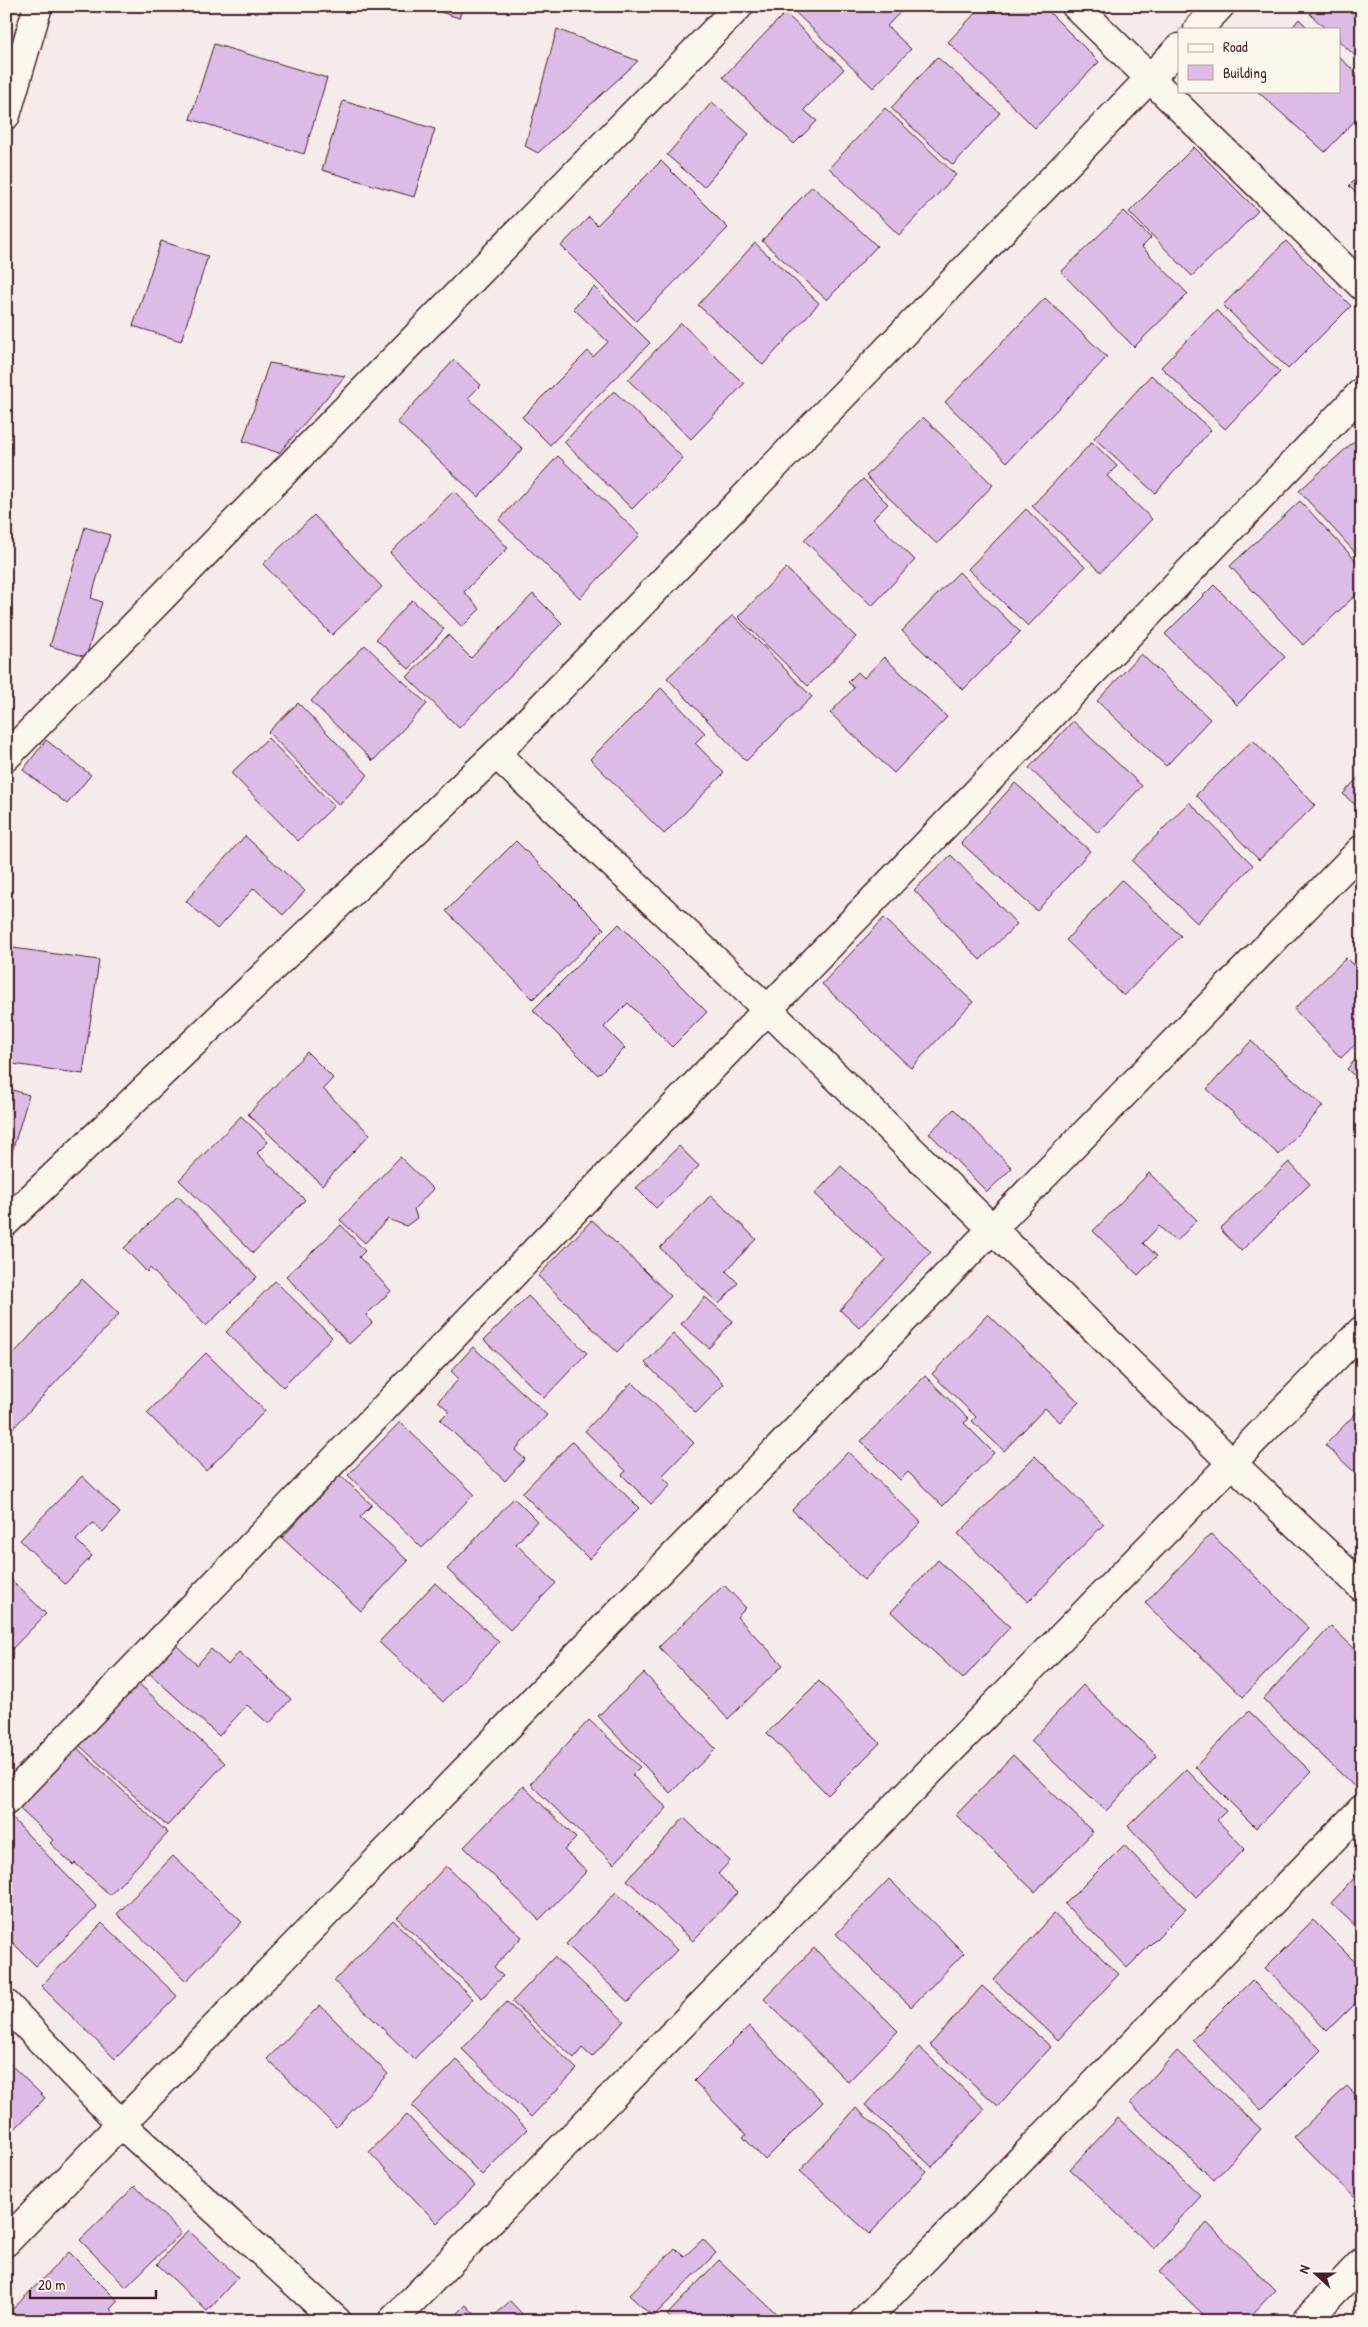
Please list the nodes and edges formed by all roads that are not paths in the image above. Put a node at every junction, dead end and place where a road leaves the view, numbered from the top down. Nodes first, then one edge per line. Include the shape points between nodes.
1 (38, 6) edge
2 (739, 6) edge
3 (1076, 6) edge
4 (1220, 6) edge
5 (1199, 28) edge
6 (1178, 49) edge
7 (1149, 78) junction
8 (6, 115) edge
9 (1362, 286) edge
10 (1362, 392) edge
11 (496, 754) junction
12 (6, 757) edge
13 (1362, 849) edge
14 (767, 1009) junction
15 (6, 1222) edge
16 (993, 1230) junction
17 (1362, 1330) edge
18 (1231, 1462) junction
19 (1362, 1587) edge
20 (6, 1801) edge
21 (1362, 1809) edge
22 (6, 2004) edge
23 (121, 2124) junction
24 (6, 2242) edge
25 (1362, 2262) edge
26 (337, 2321) edge
27 (392, 2321) edge
28 (864, 2321) edge
29 (1306, 2321) edge

1 - 8 street
2 - 12 street
3 - 7 street
4 - 5 street
6 - 7 street
7 - 9 street
7 - 11 street
10 - 14 street
11 - 14 street
11 - 15 street
13 - 16 street
14 - 16 street
14 - 20 street
16 - 18 street
16 - 23 street
17 - 18 street
18 - 19 street
18 - 27 street
21 - 28 street
22 - 23 street
23 - 24 street
23 - 26 street
25 - 29 street

